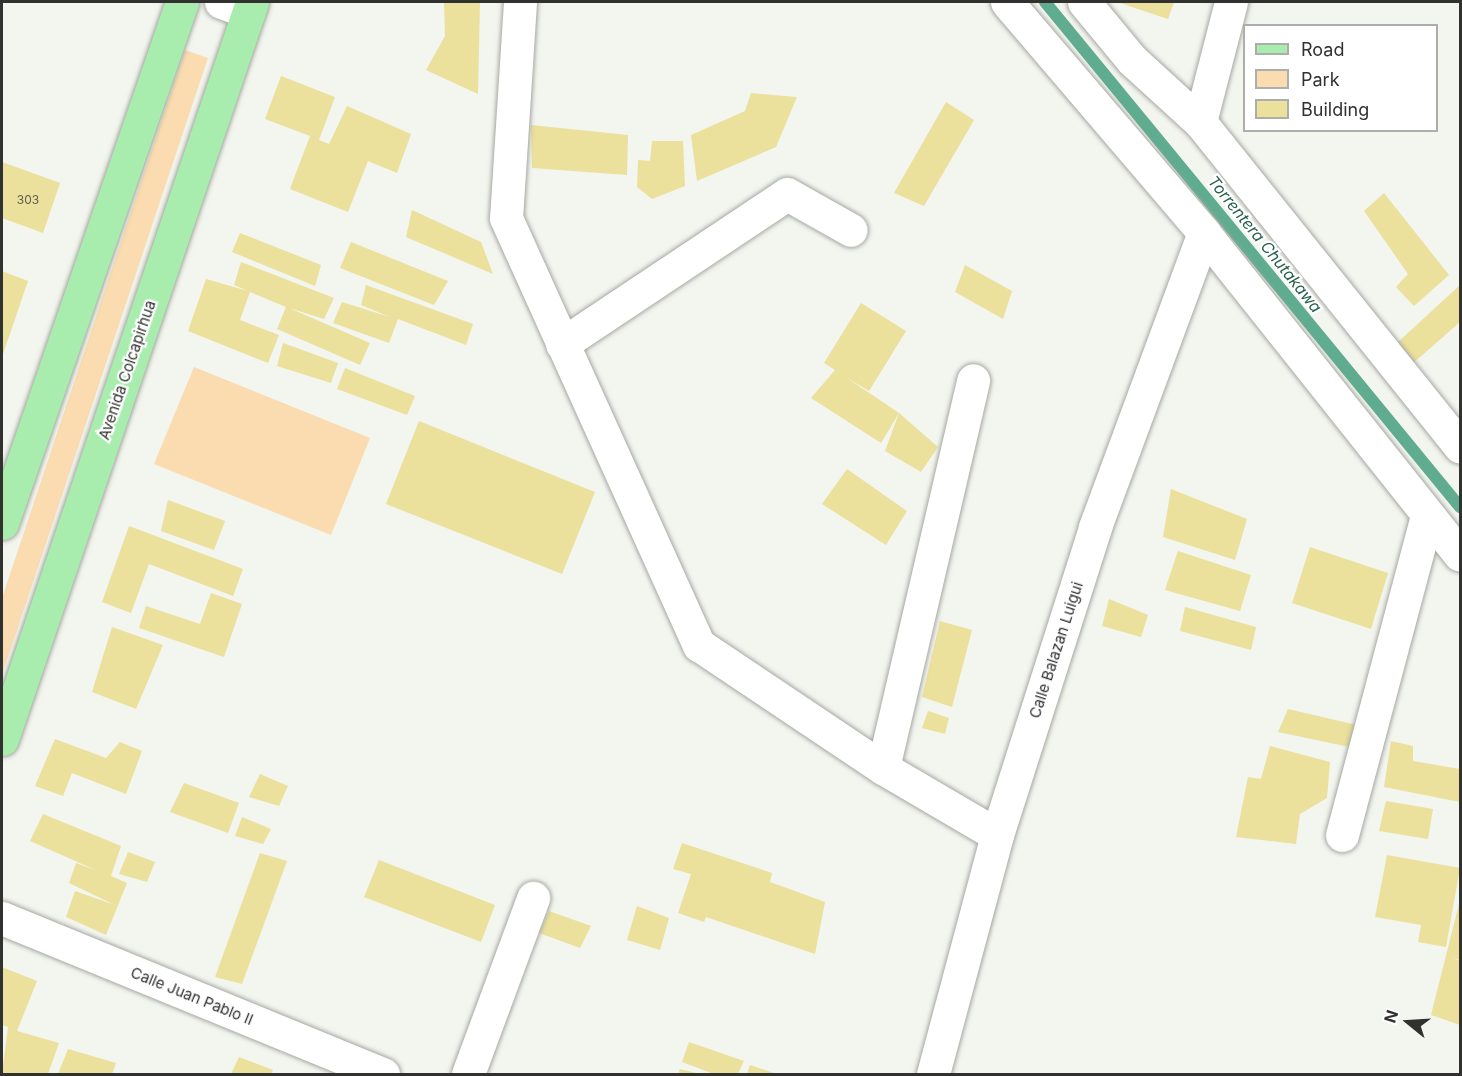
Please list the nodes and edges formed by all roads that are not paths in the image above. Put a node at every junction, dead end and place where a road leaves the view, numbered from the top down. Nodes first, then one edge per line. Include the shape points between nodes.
1 (182, 2) edge
2 (520, 2) edge
3 (1007, 2) edge
4 (1084, 2) edge
5 (1231, 2) edge
6 (240, 5) edge
7 (1200, 122) junction
8 (851, 230) dead end
9 (1204, 233) junction
10 (562, 344) junction
11 (973, 380) dead end
12 (1461, 447) edge
13 (1427, 515) junction
14 (2, 523) edge
15 (1461, 555) edge
16 (2, 739) edge
17 (883, 768) junction
18 (997, 835) junction
19 (1342, 835) dead end
20 (533, 898) dead end
21 (2, 918) edge
22 (383, 1074) edge
23 (468, 1074) edge
24 (933, 1074) edge

1 - 14 main road
2 - 10 street via 506,218
3 - 9 street
4 - 7 street via 1132,60
5 - 7 street
6 - 16 main road, Avenida Colcapirhua
7 - 12 street
8 - 10 street via 787,194
9 - 13 street
9 - 18 street, Calle Balazan Luigui via 1095,527
10 - 17 street via 699,645
11 - 17 street
13 - 15 street
13 - 19 street
17 - 18 street
18 - 24 street, Calle Balazan Luigui
20 - 23 street
21 - 22 street, Calle Juan Pablo II

